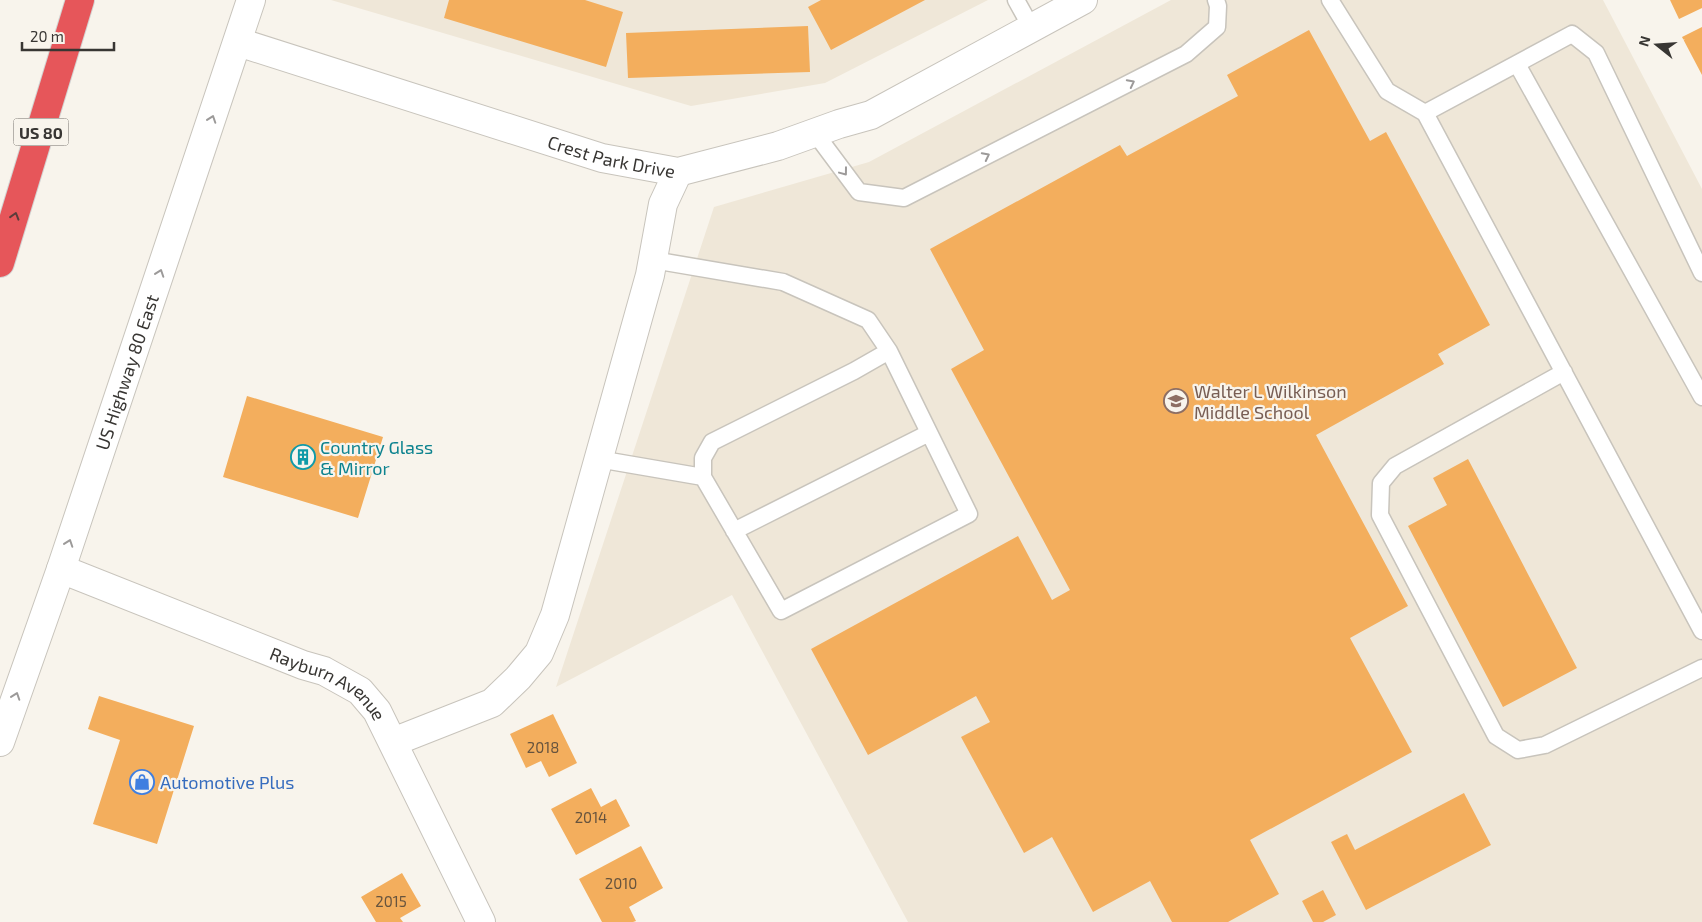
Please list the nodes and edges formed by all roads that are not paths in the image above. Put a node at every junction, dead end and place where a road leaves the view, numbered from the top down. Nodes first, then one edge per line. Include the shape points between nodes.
1 (80, 0) edge
2 (251, 0) edge
3 (1016, 0) edge
4 (1083, 0) edge
5 (1216, 0) edge
6 (1330, 0) edge
7 (1032, 27) junction
8 (238, 42) junction
9 (1517, 64) junction
10 (1425, 113) junction
11 (815, 133) junction
12 (678, 172) junction
13 (653, 260) junction
14 (0, 263) edge
15 (1702, 273) edge
16 (889, 351) junction
17 (1564, 372) junction
18 (1702, 397) edge
19 (929, 433) junction
20 (598, 459) junction
21 (703, 476) junction
22 (734, 531) junction
23 (61, 568) junction
24 (1702, 631) edge
25 (1702, 668) edge
26 (0, 742) edge
27 (393, 742) junction
28 (481, 922) edge

14 -> 1 highway, US 80
2 - 8 street, US Highway 80 East
3 - 7 lane
4 - 7 street, Crest Park Drive
11 -> 5 lane via 858,192 904,198 1186,54 1216,27
6 - 10 lane via 1388,90
7 - 11 street, Crest Park Drive via 871,115
8 - 12 street, Crest Park Drive via 602,158
23 -> 8 street, US Highway 80 East
9 - 10 lane
9 - 15 lane via 1572,34 1596,53
9 - 18 lane
10 - 17 lane
11 - 12 street, Crest Park Drive
12 - 13 street via 663,204
13 - 16 lane via 783,282 868,320
13 - 20 street
16 - 19 lane
16 - 21 lane via 712,442 703,458
17 - 24 lane
17 - 25 lane via 1395,466 1381,483 1380,516 1496,736 1518,750 1544,745
19 - 22 lane
19 - 22 lane via 969,514 781,611
20 - 21 lane
20 - 27 street via 555,615 539,652 492,704
21 - 22 lane
26 -> 23 street, US Highway 80 East
23 - 27 street, Rayburn Avenue via 324,671 360,691 377,711
27 - 28 street, Rayburn Avenue

